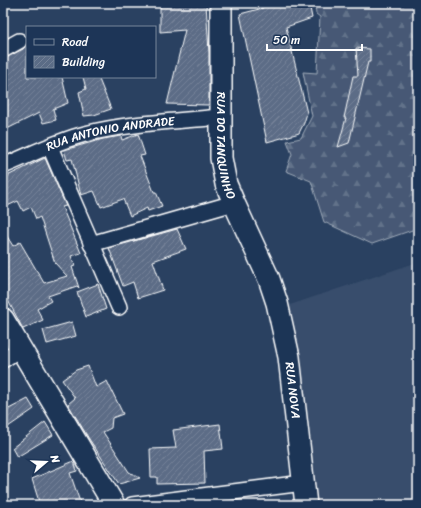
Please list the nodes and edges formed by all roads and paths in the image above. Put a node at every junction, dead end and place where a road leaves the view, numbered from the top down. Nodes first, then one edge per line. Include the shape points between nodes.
1 (221, 3) edge
2 (18, 41) dead end
3 (3, 50) edge
4 (222, 117) junction
5 (50, 147) junction
6 (3, 166) edge
7 (234, 203) junction
8 (91, 244) junction
9 (269, 279) joint
10 (119, 307) dead end
11 (3, 319) edge
12 (21, 348) junction
13 (3, 360) edge
14 (303, 483) junction
15 (114, 505) edge
16 (132, 505) edge
17 (306, 505) edge

1 - 4 street, RUA DO TANQUINHO
2 - 3 street
4 - 5 street, RUA ANTONIO ANDRADE via 119,128 85,134
4 - 7 street, RUA DO TANQUINHO via 221,158 226,184
5 - 6 street, RUA ANTONIO ANDRADE
5 - 8 street
7 - 8 street
7 - 9 street, RUA DO TANQUINHO
8 - 10 street
9 - 14 street, RUA NOVA via 278,303 289,357
11 - 12 street
12 - 13 street
12 - 15 street
14 - 16 street
14 - 17 street, RUA NOVA

